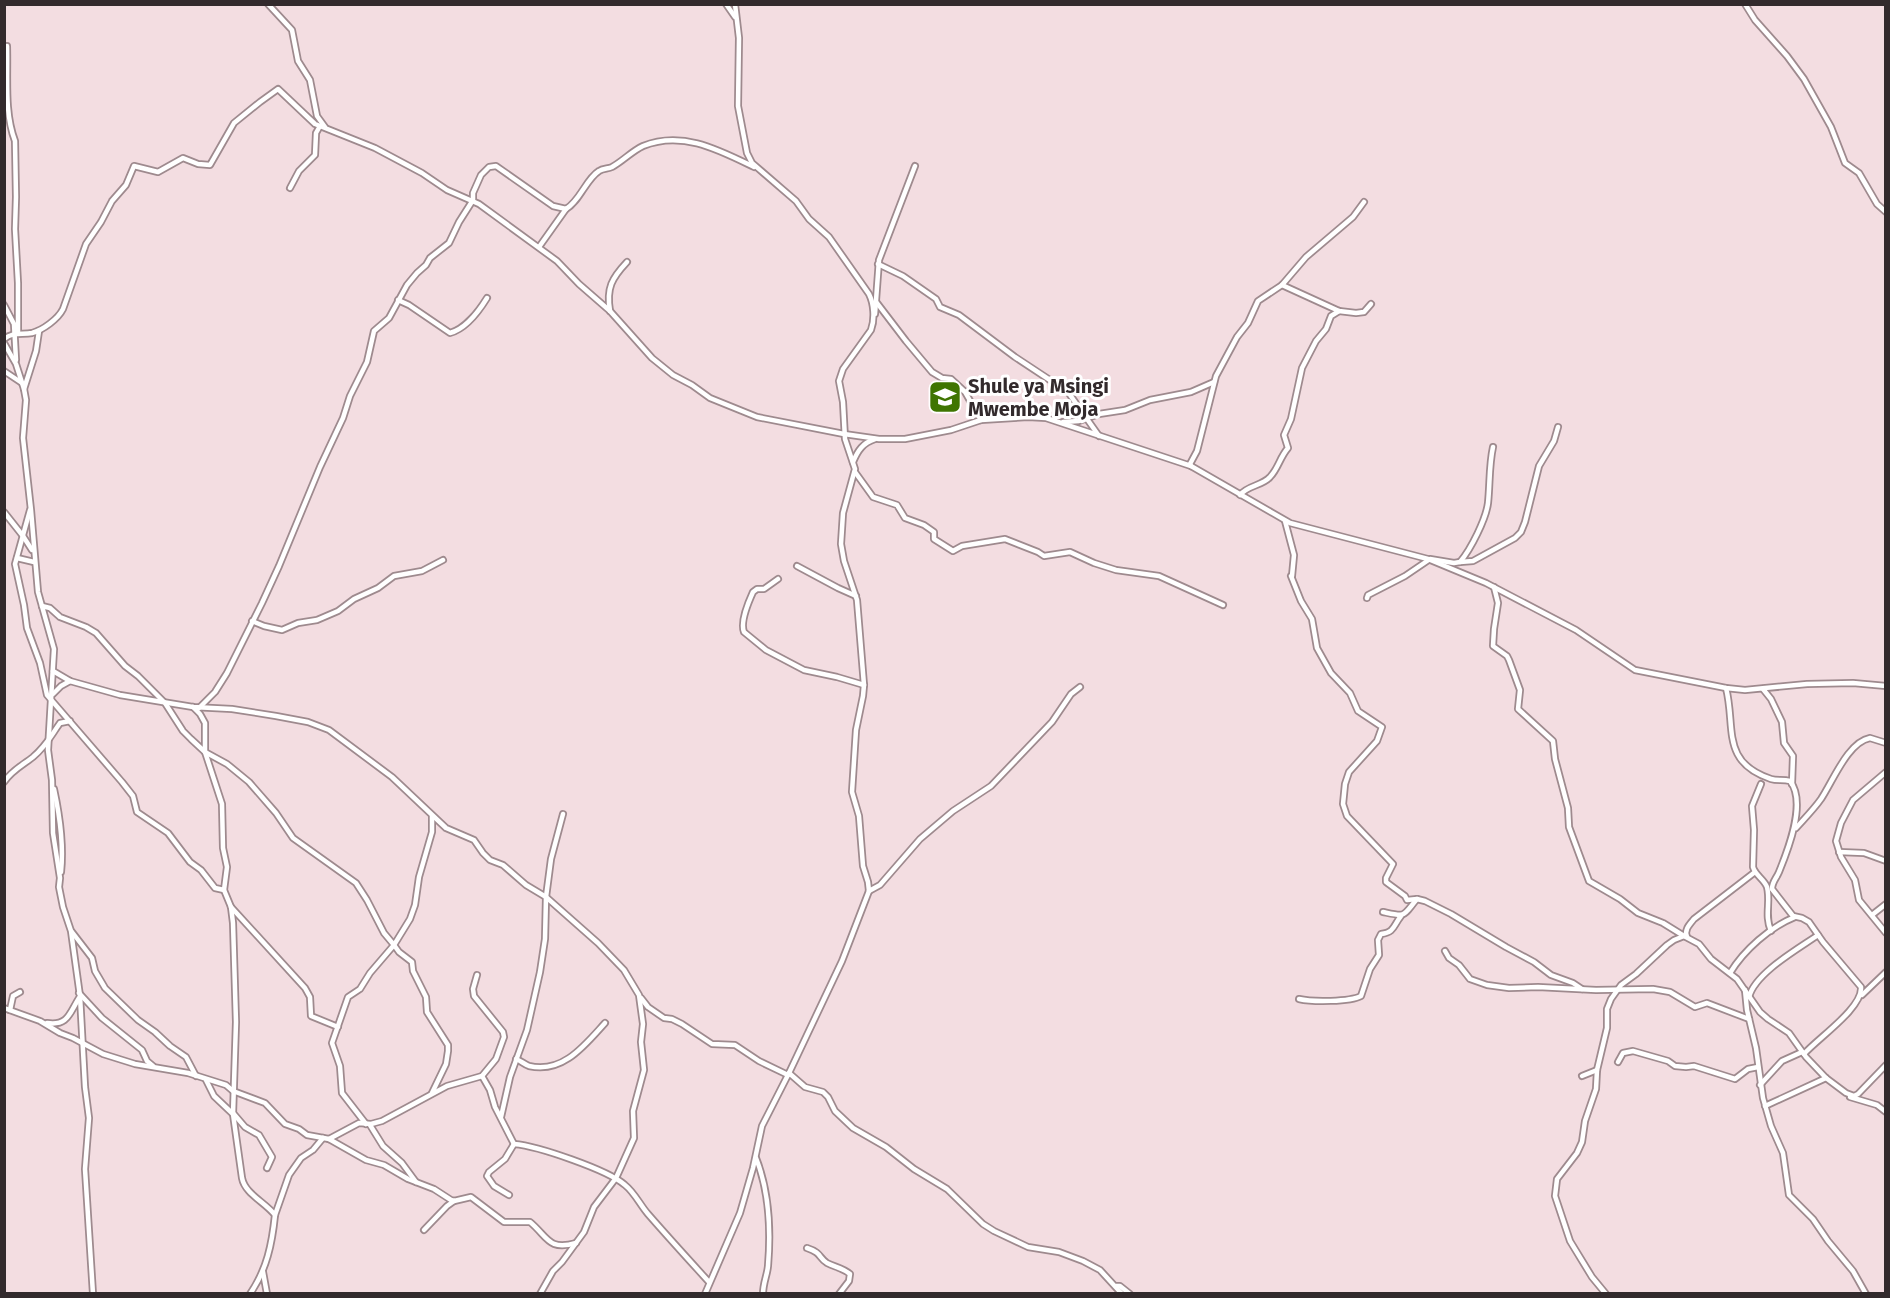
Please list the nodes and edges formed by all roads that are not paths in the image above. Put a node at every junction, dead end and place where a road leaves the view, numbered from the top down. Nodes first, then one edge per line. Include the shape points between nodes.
1 (268, 4) edge
2 (726, 4) edge
3 (735, 4) edge
4 (1745, 4) edge
5 (735, 17) junction
6 (7, 46) dead end
7 (322, 127) junction
8 (915, 166) dead end
9 (755, 167) junction
10 (290, 188) dead end
11 (473, 200) junction
12 (1364, 202) dead end
13 (566, 209) junction
14 (1886, 212) edge
15 (539, 247) junction
16 (627, 262) dead end
17 (878, 264) junction
18 (1282, 285) junction
19 (487, 298) dead end
20 (398, 300) junction
21 (877, 303) junction
22 (1323, 304) junction
23 (1371, 304) dead end
24 (4, 305) edge
25 (610, 311) junction
26 (1339, 311) junction
27 (1330, 318) junction
28 (874, 320) junction
29 (39, 330) junction
30 (16, 333) junction
31 (4, 341) edge
32 (16, 364) junction
33 (4, 371) edge
34 (1214, 382) junction
35 (23, 386) junction
36 (1087, 417) junction
37 (981, 420) junction
38 (1060, 422) junction
39 (1558, 427) dead end
40 (844, 434) junction
41 (1101, 438) junction
42 (879, 439) junction
43 (1493, 447) dead end
44 (853, 462) junction
45 (1191, 466) junction
46 (855, 472) junction
47 (1240, 495) junction
48 (31, 507) junction
49 (4, 512) edge
50 (1285, 521) junction
51 (23, 536) junction
52 (34, 553) junction
53 (17, 558) junction
54 (1428, 559) junction
55 (443, 560) dead end
56 (34, 562) junction
57 (1461, 562) junction
58 (797, 566) dead end
59 (778, 579) dead end
60 (1494, 587) junction
61 (856, 596) junction
62 (1366, 598) dead end
63 (1223, 605) dead end
64 (42, 606) junction
65 (252, 621) junction
66 (53, 672) junction
67 (70, 681) junction
68 (864, 685) junction
69 (1886, 686) edge
70 (1080, 687) dead end
71 (1726, 688) junction
72 (1763, 689) junction
73 (52, 698) junction
74 (165, 703) junction
75 (196, 707) junction
76 (70, 721) junction
77 (49, 742) junction
78 (1886, 743) edge
79 (205, 752) junction
80 (1886, 772) edge
81 (52, 780) junction
82 (4, 782) edge
83 (1761, 784) dead end
84 (1792, 784) junction
85 (563, 814) dead end
86 (432, 816) junction
87 (1795, 829) junction
88 (1839, 852) junction
89 (1886, 861) edge
90 (1755, 873) junction
91 (60, 878) junction
92 (224, 890) junction
93 (869, 891) junction
94 (546, 897) junction
95 (1417, 899) junction
96 (1886, 904) edge
97 (231, 907) junction
98 (1383, 912) dead end
99 (1872, 915) junction
100 (1401, 916) junction
101 (1796, 917) junction
102 (71, 931) junction
103 (1770, 932) junction
104 (1886, 933) edge
105 (1818, 935) junction
106 (1686, 937) junction
107 (394, 945) junction
108 (1445, 951) dead end
109 (1886, 972) edge
110 (1730, 973) junction
111 (477, 975) dead end
112 (1618, 988) junction
113 (1582, 989) junction
114 (1744, 990) junction
115 (20, 992) dead end
116 (79, 994) junction
117 (639, 995) junction
118 (1749, 996) junction
119 (1861, 996) junction
120 (1299, 999) dead end
121 (7, 1009) edge
122 (1749, 1019) junction
123 (44, 1023) junction
124 (605, 1023) dead end
125 (338, 1027) junction
126 (82, 1043) junction
127 (1803, 1053) junction
128 (516, 1059) junction
129 (1618, 1062) dead end
130 (1886, 1065) edge
131 (153, 1066) junction
132 (1758, 1067) junction
133 (1597, 1070) junction
134 (789, 1074) junction
135 (196, 1076) junction
136 (482, 1076) junction
137 (1582, 1076) dead end
138 (1826, 1078) junction
139 (205, 1079) junction
140 (234, 1079) junction
141 (222, 1084) junction
142 (1760, 1085) junction
143 (233, 1091) junction
144 (432, 1093) junction
145 (1846, 1093) junction
146 (1765, 1106) junction
147 (1886, 1112) edge
148 (233, 1114) junction
149 (501, 1117) junction
150 (367, 1124) junction
151 (322, 1138) junction
152 (329, 1139) junction
153 (514, 1144) junction
154 (755, 1155) junction
155 (267, 1168) dead end
156 (616, 1178) junction
157 (416, 1182) junction
158 (509, 1195) dead end
159 (454, 1201) junction
160 (275, 1215) junction
161 (424, 1230) dead end
162 (576, 1243) junction
163 (807, 1248) dead end
164 (263, 1272) junction
165 (709, 1282) junction
166 (1116, 1286) junction
167 (93, 1293) edge
168 (250, 1293) edge
169 (267, 1293) edge
170 (540, 1293) edge
171 (705, 1293) edge
172 (763, 1293) edge
173 (839, 1293) edge
174 (1122, 1293) edge
175 (1130, 1293) edge
176 (1606, 1293) edge
177 (1866, 1293) edge

1 - 7 street via 292,30 298,61 310,80
2 - 5 street
3 - 5 street
4 - 14 street via 1804,79 1831,127 1845,163 1859,173
5 - 9 street via 739,38 738,106 747,153
6 - 30 street via 9,114 15,141
7 - 10 street via 316,133 315,155 299,171
7 - 11 street via 375,148 447,190
7 - 29 street via 310,121 277,89 234,123 210,165 183,158 158,172 134,166 126,185 86,244 61,314
8 - 17 street
9 - 13 street via 693,141 657,142 642,146 611,168 599,171
9 - 28 street via 791,196 830,237 869,294
11 - 13 street via 481,176 492,165 555,207
11 - 15 street
11 - 20 street via 449,243 430,258
12 - 18 street
13 - 15 street
15 - 25 street
16 - 25 street via 609,287
17 - 21 street
17 - 36 street via 903,276 936,299 940,307 959,315 1068,392
18 - 22 street
18 - 34 street via 1258,301
19 - 20 street via 452,333
20 - 65 street via 389,318 374,331 367,362
21 - 28 street
21 - 37 street via 932,372 951,379 965,392
22 - 26 street
22 - 27 street
23 - 26 street via 1364,312
24 - 30 street
25 - 40 street via 652,358 705,396 757,417
26 - 27 street
27 - 47 street via 1302,368 1284,435 1288,448 1268,480
28 - 40 street via 872,330 840,376
29 - 30 street
29 - 35 street via 34,359
30 - 31 street
30 - 32 street
31 - 32 street
32 - 35 street
33 - 35 street
34 - 36 street via 1191,392
34 - 45 street
35 - 48 street via 23,438
36 - 38 street
36 - 41 street
37 - 38 street via 1035,417
37 - 42 street via 919,437
38 - 41 street
39 - 57 street via 1539,465 1521,532 1473,561
40 - 42 street
40 - 44 street
41 - 45 street
42 - 44 street via 864,445
43 - 57 street via 1488,505
44 - 46 street
45 - 47 street
46 - 61 street via 844,505 841,544
46 - 63 street via 873,496 897,505 905,518 925,525 934,532 934,539 953,551 1005,539 1044,556 1070,552 1116,570 1159,576
47 - 50 street
48 - 51 street
48 - 52 street
49 - 51 street
50 - 54 street
50 - 95 street via 1294,555 1292,576 1312,619 1317,648 1331,673 1350,693 1358,711 1382,727 1377,741 1349,772 1343,805 1347,816 1393,864 1386,882 1407,900
51 - 52 street
51 - 53 street
52 - 56 street
53 - 56 street
53 - 73 street via 27,628 47,695
54 - 57 street
54 - 60 street
54 - 62 street
55 - 65 street via 422,571 394,576 317,620 282,630
56 - 64 street
58 - 61 street
59 - 68 street via 753,592 744,632 766,650 804,670
60 - 71 street via 1576,630 1635,670
60 - 106 street via 1498,603 1493,646 1509,660 1520,690 1518,709 1553,741 1569,827 1588,879 1638,913
61 - 68 street
64 - 66 street via 54,649
64 - 74 street via 96,633
65 - 75 street via 227,673 214,692
66 - 67 street
66 - 73 street
67 - 73 street
67 - 74 street
68 - 93 street via 852,792
69 - 72 street via 1807,684
70 - 93 street via 986,791 936,825 880,885
71 - 72 street
71 - 84 street via 1735,750 1755,771
72 - 84 street via 1782,722 1784,743 1793,756
73 - 76 street
73 - 77 street
74 - 75 street
74 - 79 street via 183,730
75 - 79 street via 205,723
75 - 86 street via 232,709 323,727 392,777
76 - 77 street via 60,723
76 - 92 street via 133,796 137,812 168,833 215,888
77 - 81 street
77 - 82 street
78 - 87 street via 1870,738 1858,743 1819,802
79 - 92 street via 222,804 227,867
79 - 107 street via 249,782 293,838 356,883
80 - 88 street via 1855,798 1845,813 1836,837
81 - 91 street via 53,833
81 - 91 street via 60,816
83 - 90 street via 1752,806
84 - 87 street
85 - 94 street
86 - 94 street via 446,828 474,840 490,860
86 - 107 street via 432,832 418,877 415,905
87 - 101 street via 1772,887
88 - 89 street via 1864,853
88 - 99 street via 1855,880 1859,900
90 - 103 street via 1767,888
90 - 106 street via 1694,919
91 - 102 street
92 - 97 street
93 - 134 street via 843,961
94 - 117 street via 608,952
94 - 128 street via 540,972
95 - 100 street
95 - 113 street via 1451,914 1551,975
96 - 99 street
97 - 125 street via 305,988 310,997 311,1016
97 - 140 street via 236,1010
98 - 100 street
99 - 104 street
100 - 120 street via 1389,933 1378,939 1378,955 1361,996 1352,1000
101 - 103 street
101 - 105 street via 1809,922
102 - 116 street
102 - 135 street via 91,955 105,988 186,1057
103 - 110 street via 1750,947
105 - 118 street via 1764,974
105 - 119 street via 1859,982
106 - 110 street
106 - 112 street via 1667,945
107 - 125 street via 360,989 348,997
107 - 144 street via 412,962 426,997 427,1012 448,1045 446,1064
108 - 113 street via 1470,980 1487,986
109 - 119 street
110 - 114 street
111 - 136 street via 474,996 504,1037 496,1059
112 - 113 street
112 - 122 street via 1666,991 1695,1007 1707,1003
112 - 133 street via 1606,1009 1607,1028
114 - 118 street
114 - 122 street
115 - 121 street via 13,996
116 - 123 street via 67,1019 57,1024
116 - 126 street
116 - 131 street via 142,1050
117 - 134 street via 664,1018 682,1024 712,1044 735,1045
117 - 156 street via 644,1070 633,1111 634,1138
118 - 127 street via 1768,1019 1789,1033
119 - 127 street
121 - 123 street
122 - 132 street
123 - 126 street
124 - 128 street via 566,1061 537,1067
125 - 150 street via 332,1047 339,1065 340,1089
126 - 131 street via 103,1054
126 - 167 street via 89,1118 85,1169
127 - 138 street
127 - 142 street via 1782,1061
128 - 149 street
129 - 132 street via 1623,1053 1633,1051 1675,1066 1694,1066 1735,1079
130 - 145 street via 1858,1094
131 - 135 street
132 - 142 street
133 - 137 street
133 - 176 street via 1582,1142 1555,1188 1570,1241
134 - 154 street via 762,1126
134 - 166 street via 806,1087 823,1092 853,1128 947,1188 983,1224 1028,1247 1083,1261 1100,1270
135 - 139 street
136 - 144 street
136 - 149 street
138 - 145 street
138 - 146 street
139 - 141 street
139 - 148 street via 214,1096
140 - 141 street
140 - 143 street
141 - 143 street
142 - 146 street
143 - 148 street
143 - 151 street via 265,1103 285,1124
144 - 150 street via 382,1121
145 - 147 street
146 - 177 street via 1783,1153 1790,1197 1813,1219
148 - 155 street via 264,1140 272,1157
148 - 160 street via 243,1184
149 - 153 street
150 - 152 street via 359,1123
150 - 157 street
151 - 152 street
151 - 160 street via 289,1175
152 - 157 street
153 - 156 street via 543,1150
153 - 158 street via 487,1176
154 - 165 street via 740,1213
154 - 172 street via 767,1203 769,1250
156 - 162 street via 597,1202
156 - 165 street
157 - 159 street
159 - 161 street
159 - 162 street via 471,1197 504,1222 528,1221 548,1242
160 - 164 street
162 - 170 street
163 - 173 street via 850,1274
164 - 168 street
164 - 169 street
165 - 171 street
166 - 174 street
166 - 175 street

